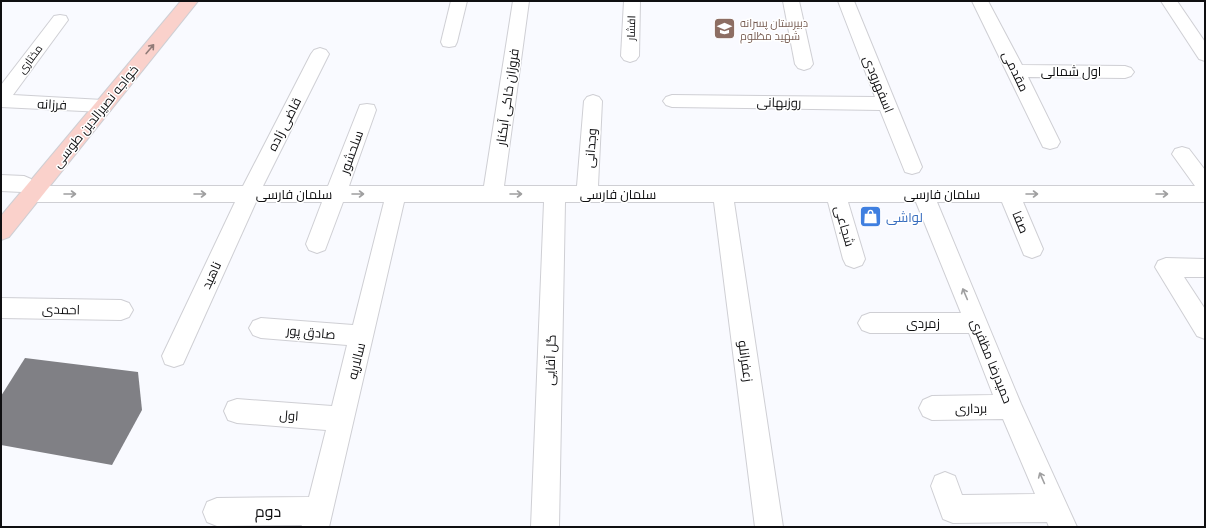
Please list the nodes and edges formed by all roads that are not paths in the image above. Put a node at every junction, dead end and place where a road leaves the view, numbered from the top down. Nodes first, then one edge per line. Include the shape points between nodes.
1 (190, 1) edge
2 (459, 1) edge
3 (521, 1) edge
4 (632, 1) edge
5 (791, 1) edge
6 (846, 1) edge
7 (980, 1) edge
8 (1168, 1) edge
9 (60, 20) dead end
10 (448, 42) dead end
11 (320, 54) dead end
12 (1205, 55) edge
13 (630, 56) dead end
14 (804, 64) dead end
15 (1016, 71) junction
16 (1125, 72) dead end
17 (1, 100) edge
18 (593, 101) dead end
19 (672, 101) dead end
20 (887, 104) junction
21 (103, 106) junction
22 (367, 110) dead end
23 (1050, 142) dead end
24 (1182, 154) dead end
25 (912, 166) dead end
26 (1, 183) edge
27 (1205, 185) edge
28 (28, 189) junction
29 (249, 194) junction
30 (336, 194) junction
31 (396, 194) junction
32 (493, 194) junction
33 (555, 194) junction
34 (586, 194) junction
35 (723, 194) junction
36 (836, 194) junction
37 (923, 194) junction
38 (1009, 194) junction
39 (1205, 194) edge
40 (1, 231) edge
41 (317, 244) dead end
42 (1032, 249) dead end
43 (854, 259) dead end
44 (1205, 268) edge
45 (1, 308) edge
46 (121, 310) dead end
47 (1202, 321) edge
48 (977, 322) junction
49 (870, 323) dead end
50 (261, 328) dead end
51 (362, 336) junction
52 (174, 356) dead end
53 (1010, 407) junction
54 (932, 408) dead end
55 (237, 411) dead end
56 (341, 420) junction
57 (945, 486) dead end
58 (217, 512) dead end
59 (1059, 517) edge
60 (317, 519) edge
61 (545, 527) edge
62 (769, 527) edge

21 -> 1 main road, خواجه نصیرالدین طوسی
2 - 10 street
3 - 32 street, فروزان خاکی آبکنار
4 - 13 street, افشار
5 - 14 street
6 - 20 street, اسفهرودی
7 - 15 street, مقدمی
8 - 12 street
9 - 17 street, مختاری
11 - 29 street, قاضی زاده
15 - 16 street, اول شمالی
15 - 23 street, مقدمی
17 - 21 street, فرزانه
18 - 34 street, وجدانی
19 - 20 street, روزبهانی
20 - 25 street, اسفهرودی
21 - 28 main road, خواجه نصیرالدین طوسی
22 - 30 street, سلحشور
24 - 27 street
26 - 28 street, سلمان فارسی
28 -> 29 street, سلمان فارسی
28 - 40 main road, خواجه نصیرالدین طوسی
29 - 30 street, سلمان فارسی
29 - 52 street, ناهید
30 -> 31 street, سلمان فارسی
30 - 41 street, سلحشور
31 - 32 street, سلمان فارسی
31 - 51 street, سالاریه
32 -> 33 street, سلمان فارسی
33 - 34 street, سلمان فارسی
33 - 61 street, گل آقایی
34 - 35 street, سلمان فارسی
35 - 36 street, سلمان فارسی
35 - 62 street, زعفرانلو
36 - 37 street, سلمان فارسی
36 - 43 street, شجاعی
37 - 38 street, سلمان فارسی
48 -> 37 street, حمیدرضا مظفری
38 -> 39 street, سلمان فارسی
38 - 42 street, صفا
44 - 47 street via 1166,267
45 - 46 street, احمدی
48 - 49 street, زمردی
48 - 53 street, حمیدرضا مظفری
50 - 51 street, صادق پور
51 - 56 street, سالاریه
53 - 54 street, برداری
59 -> 53 street, حمیدرضا مظفری
55 - 56 street, اول
56 - 60 street, سالاریه
57 - 59 street via 953,509
58 - 60 street, دوم

